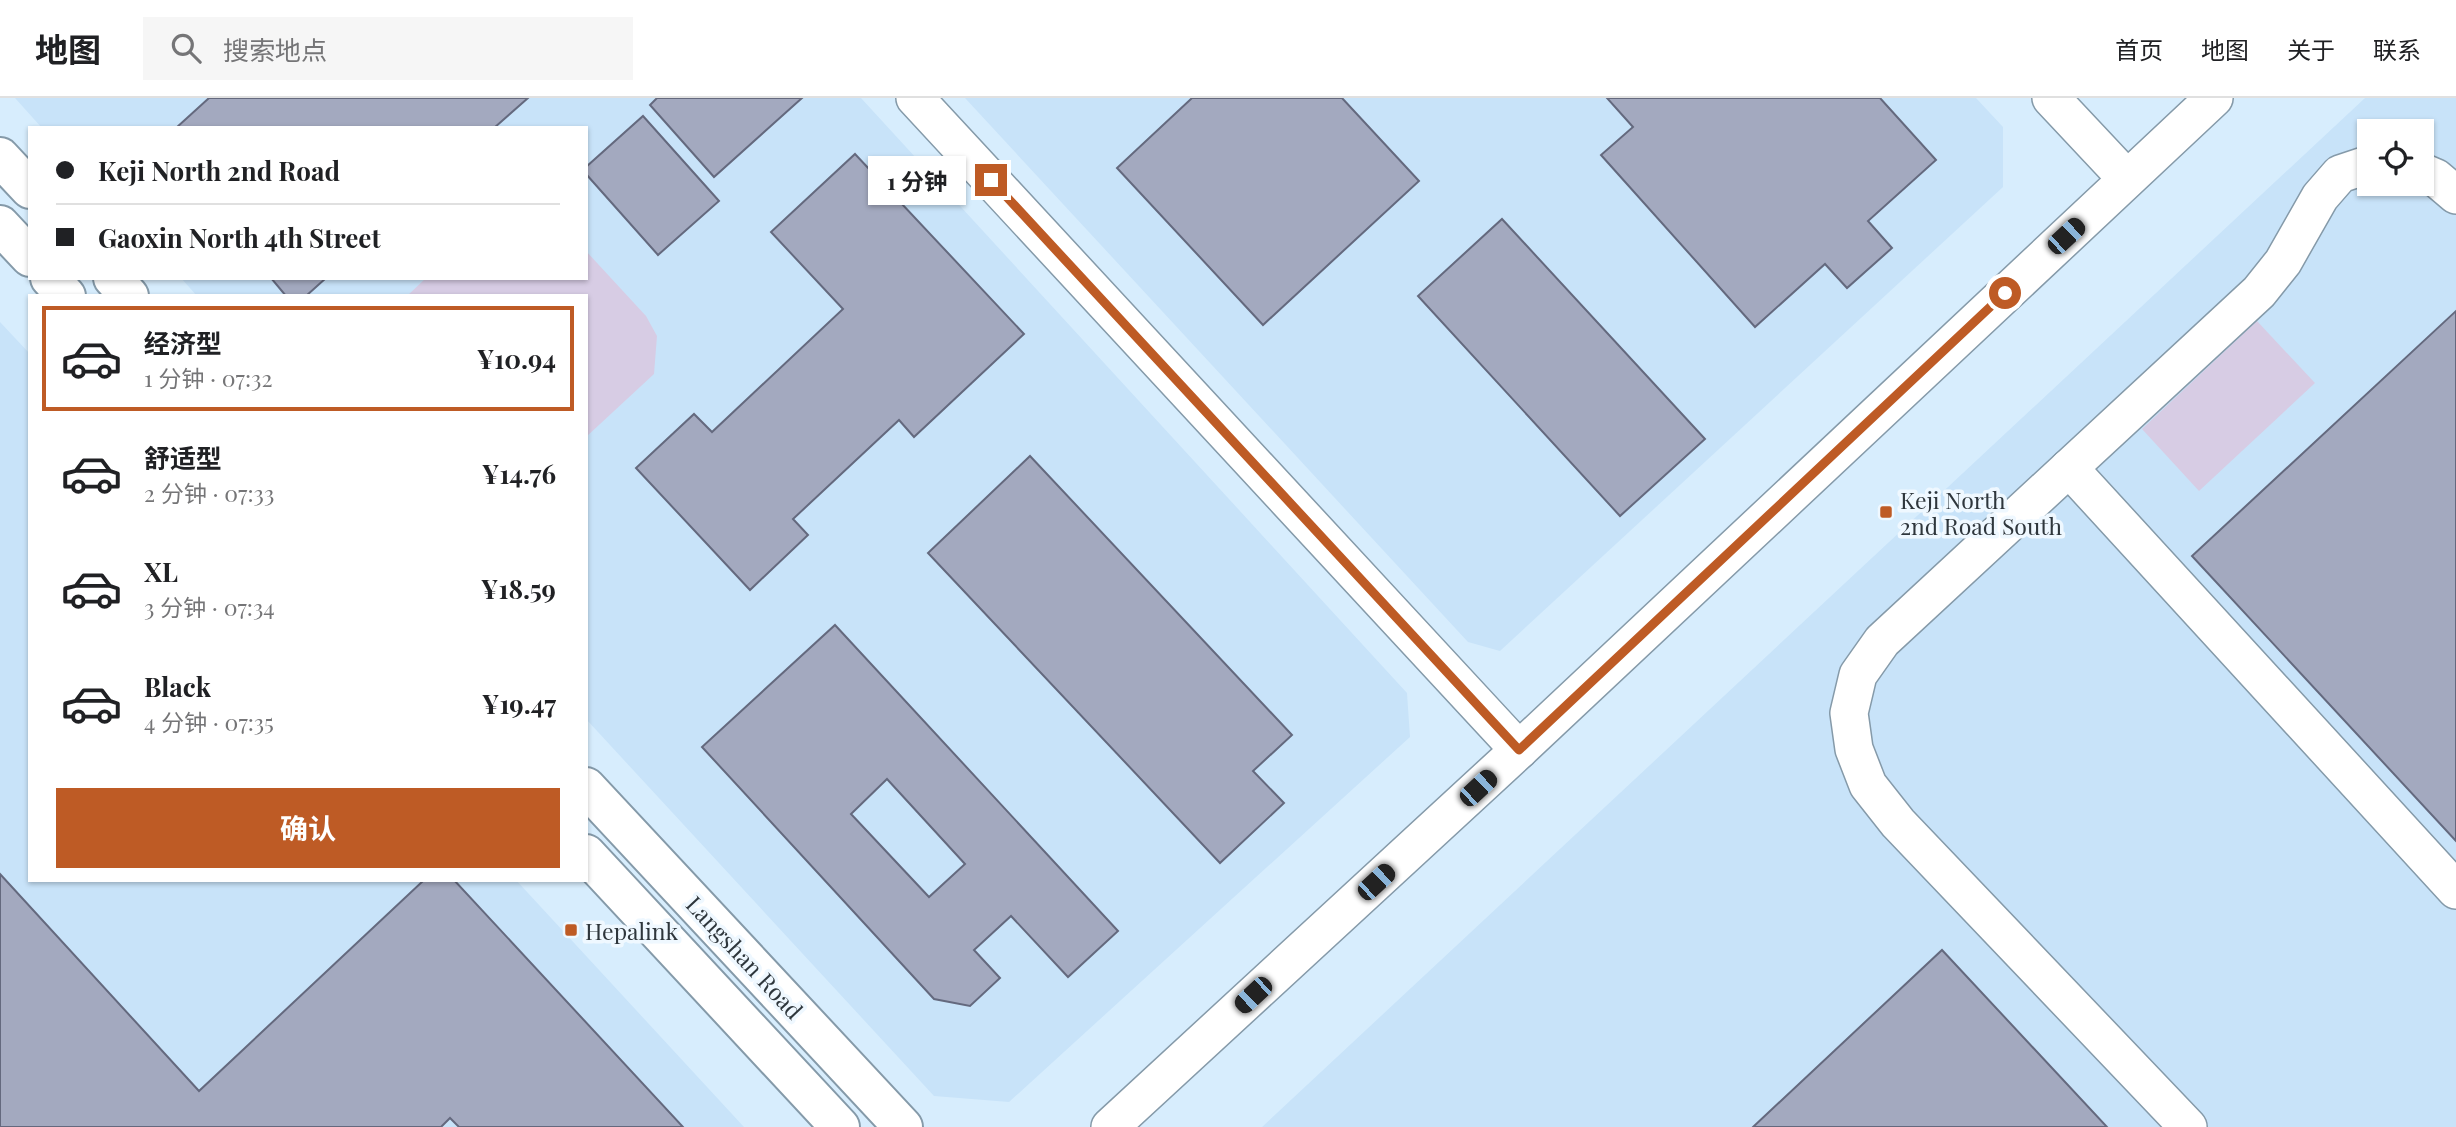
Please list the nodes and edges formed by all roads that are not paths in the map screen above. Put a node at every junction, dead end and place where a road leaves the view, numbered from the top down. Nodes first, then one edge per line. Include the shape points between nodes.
1 (915, 98) edge
2 (2052, 98) edge
3 (2214, 98) edge
4 (0, 157) edge
5 (2357, 168) edge
6 (2434, 177) edge
7 (2127, 179) junction
8 (28, 187) edge
9 (2456, 195) edge
10 (0, 225) edge
11 (28, 255) edge
12 (52, 280) edge
13 (115, 280) edge
14 (64, 294) edge
15 (127, 294) edge
16 (2069, 468) junction
17 (1519, 750) junction
18 (588, 789) edge
19 (588, 857) edge
20 (2456, 890) edge
21 (840, 1127) edge
22 (903, 1127) edge
23 (1110, 1127) edge
24 (2188, 1127) edge

1 - 17 street
2 - 7 street
3 - 7 street
4 - 8 main road
5 - 16 street via 2340,174 2320,197 2283,262 2259,292
6 - 9 street
7 - 17 street
10 - 11 main road
12 - 14 main road
13 - 15 main road
16 - 20 street
16 - 24 street via 1882,641 1858,675 1849,713 1854,749 1868,785 1898,822
17 - 23 street
18 - 22 main road, Langshan Road
19 - 21 main road, Langshan Road

